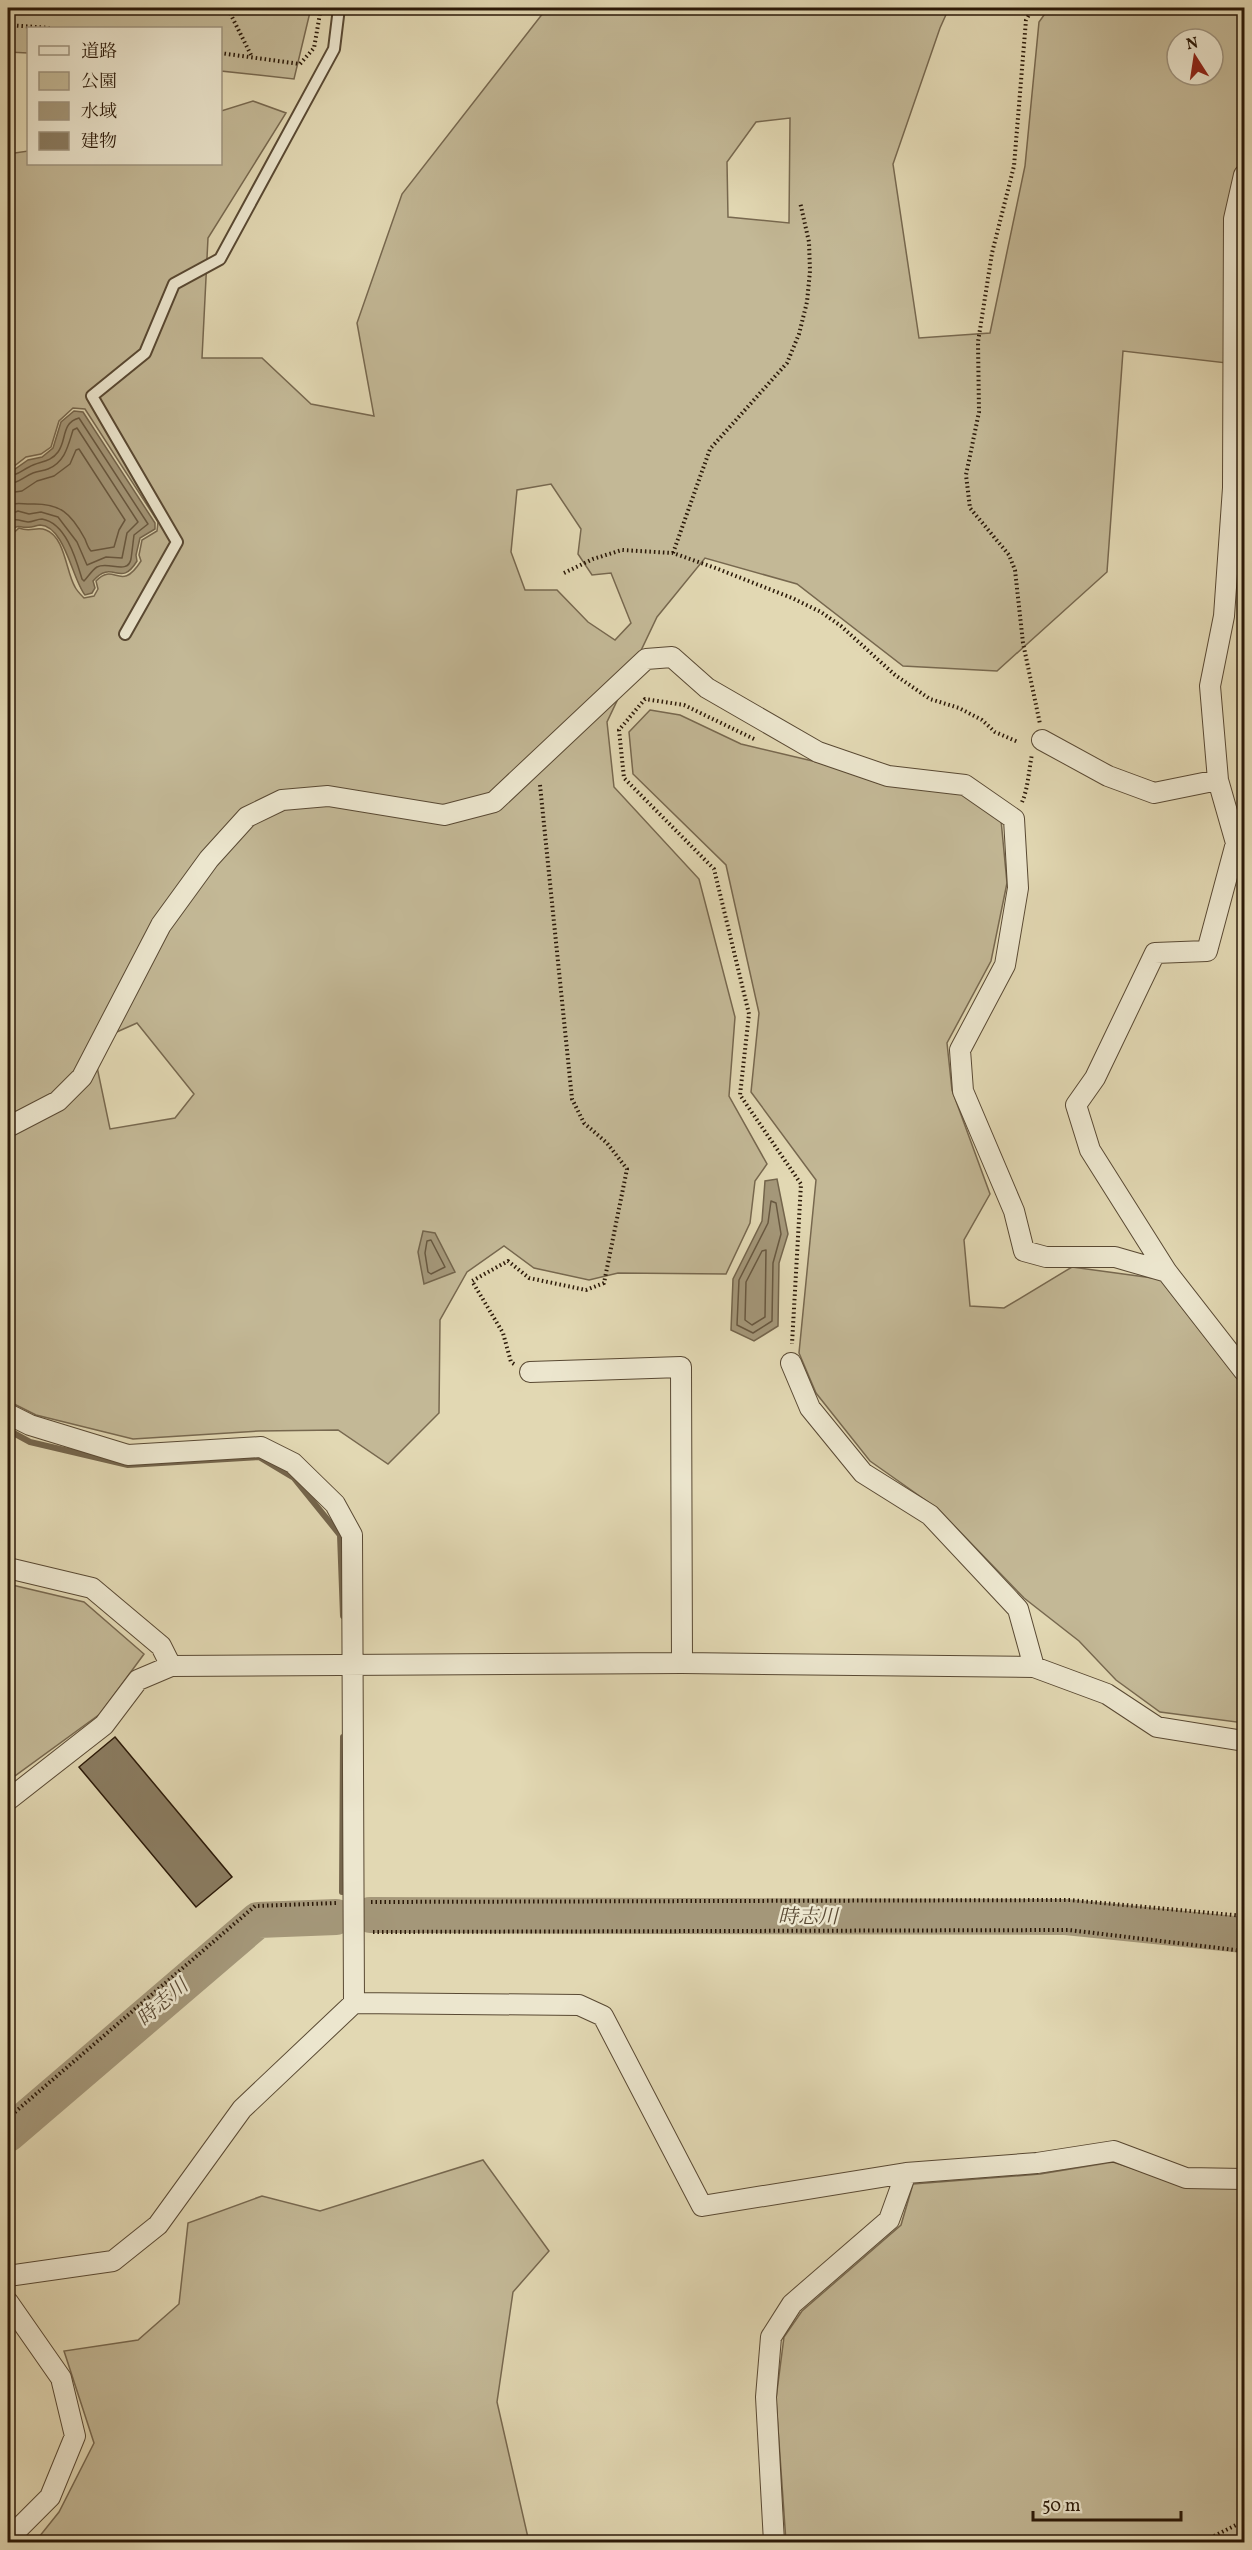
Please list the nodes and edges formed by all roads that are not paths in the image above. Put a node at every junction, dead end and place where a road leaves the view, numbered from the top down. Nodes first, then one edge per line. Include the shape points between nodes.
1 (339, 8) edge
2 (1245, 175) edge
3 (1239, 488) edge
4 (125, 634) dead end
5 (1042, 740) road end
6 (1218, 780) junction
7 (8, 1127) edge
8 (1167, 1272) junction
9 (790, 1363) road end
10 (1245, 1371) edge
11 (530, 1372) road end
12 (8, 1414) edge
13 (8, 1568) edge
14 (682, 1663) junction
15 (353, 1665) junction
16 (171, 1666) junction
17 (1034, 1667) junction
18 (1245, 1741) edge
19 (8, 1800) edge
20 (354, 2003) junction
21 (906, 2173) junction
22 (1245, 2179) edge
23 (8, 2276) edge
24 (8, 2302) edge
25 (8, 2539) edge
26 (774, 2542) edge

1 - 4 lane via 334,49 220,259 174,284 144,353 92,396 177,542
2 - 3 street via 1234,219
3 - 6 street via 1224,616 1210,686
5 - 6 street via 1108,776 1154,793
6 - 8 street via 1236,843 1207,951 1155,952 1095,1078 1076,1105 1090,1150
7 - 8 street via 58,1101 82,1077 161,925 209,859 247,817 282,800 328,796 444,815 494,802 646,659 672,657 706,688 818,752 888,776 965,785 1014,819 1018,888 1005,965 960,1050 963,1091 1014,1211 1024,1251 1046,1257 1115,1257
8 - 10 street
9 - 17 street via 810,1408 863,1473 930,1515 1018,1609
11 - 14 street via 681,1367
12 - 15 street via 30,1425 128,1455 261,1447 293,1464 335,1504 352,1535
13 - 16 street via 92,1588 161,1646
14 - 15 street
14 - 17 street
15 - 16 street
15 - 20 street
16 - 19 street via 138,1680 104,1725
17 - 18 street via 1107,1694 1157,1727
20 - 21 street via 579,2005 603,2016 702,2206
20 - 23 street via 242,2109 158,2225 113,2261
21 - 22 street via 1037,2163 1114,2151 1186,2178
21 - 26 street via 889,2220 792,2304 771,2337 766,2397
24 - 25 street via 61,2378 75,2436 50,2497

